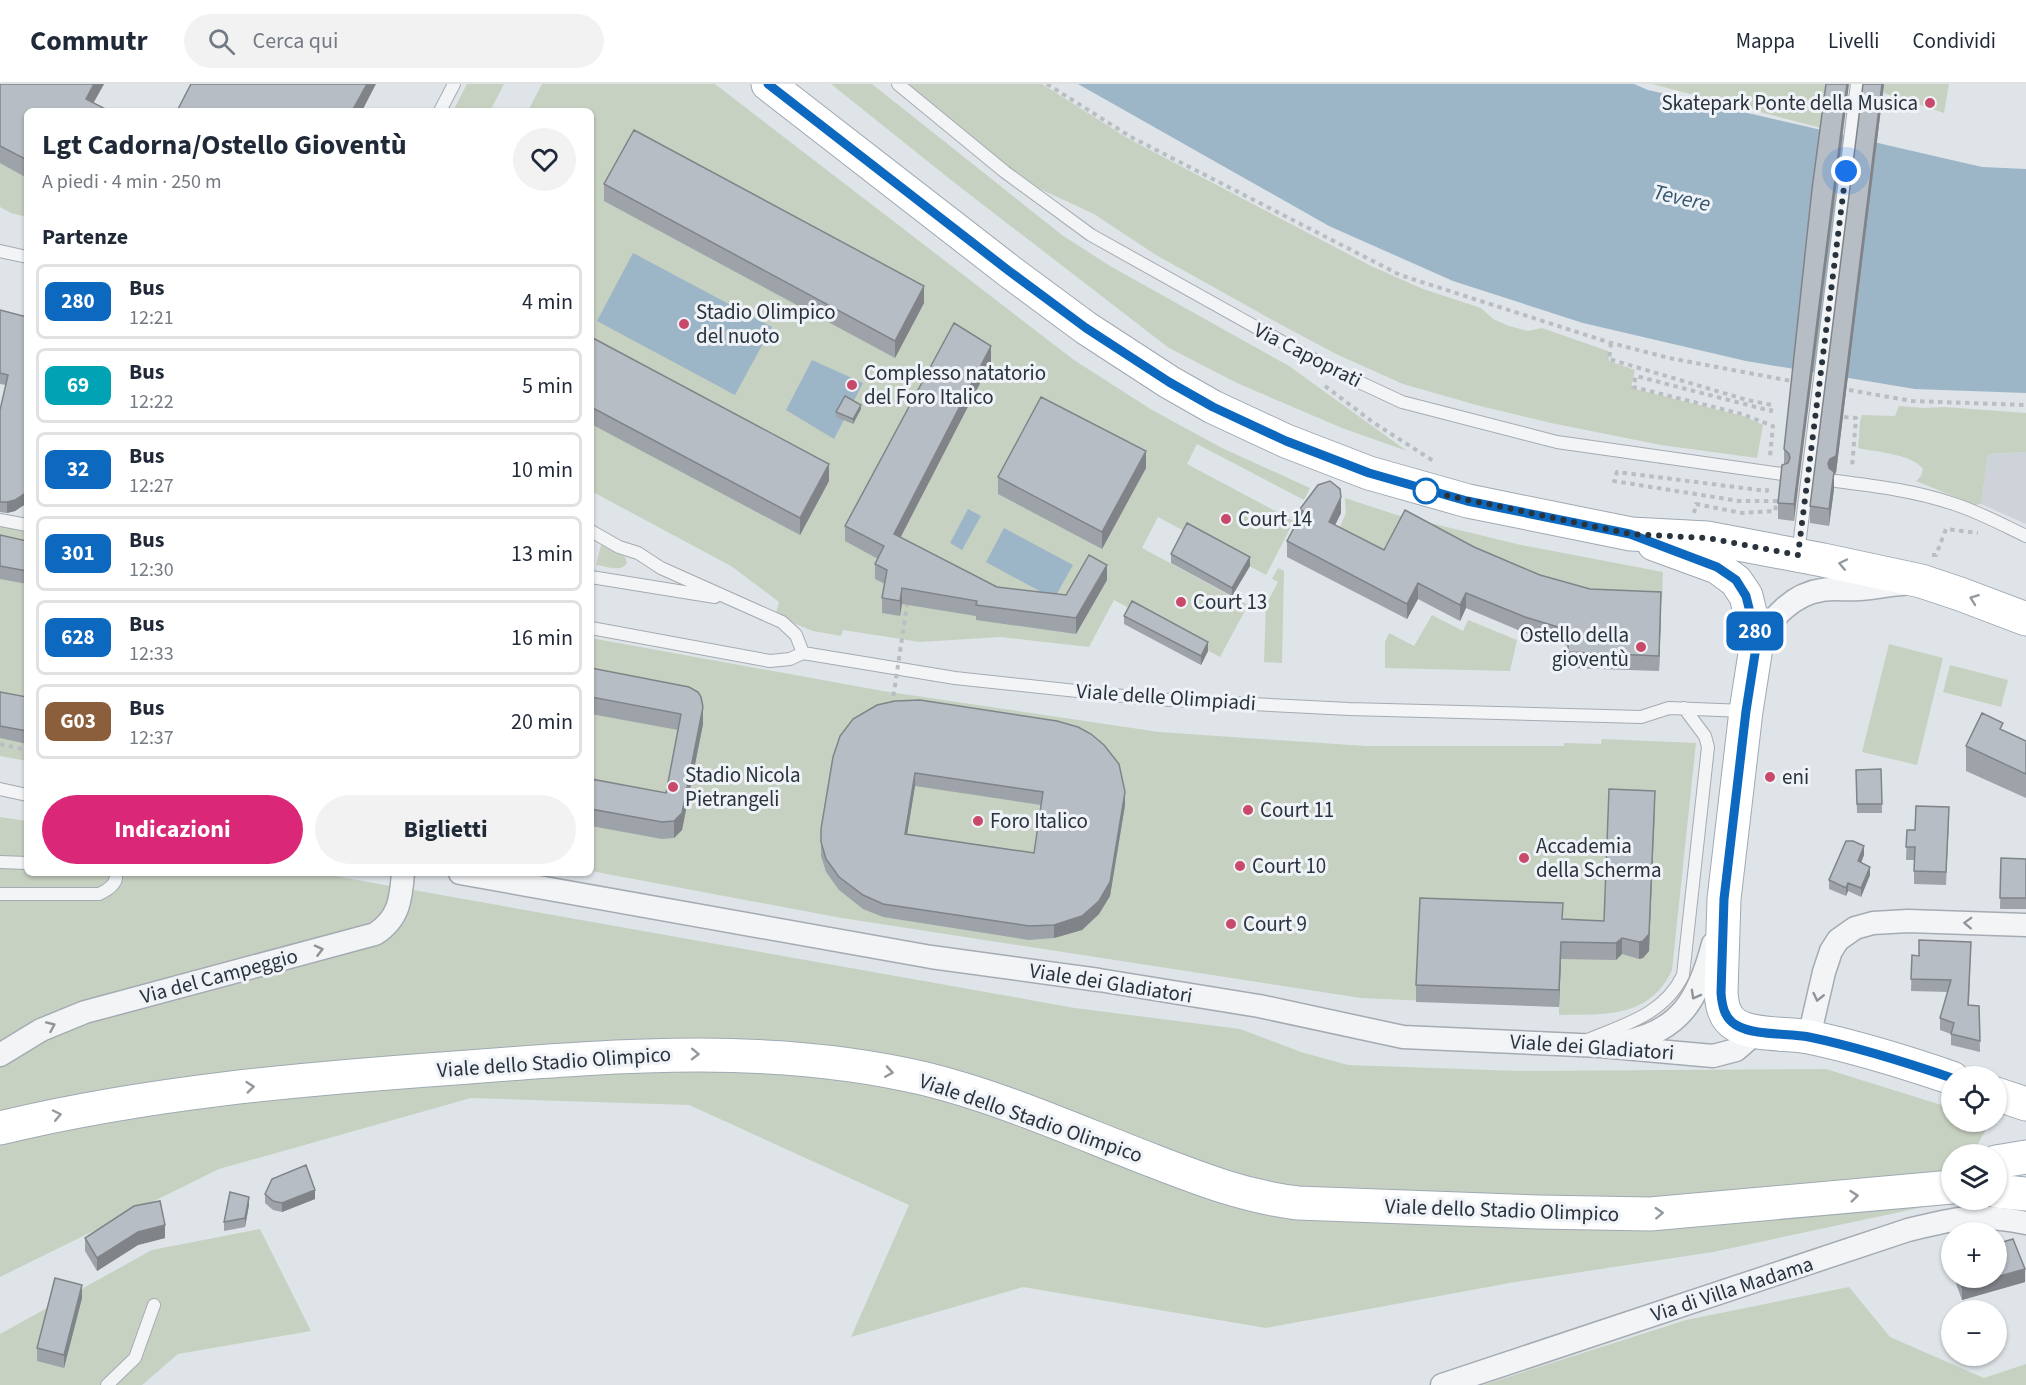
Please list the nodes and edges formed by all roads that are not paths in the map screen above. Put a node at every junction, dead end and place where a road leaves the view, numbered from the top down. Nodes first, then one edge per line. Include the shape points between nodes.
1 (454, 84) edge
2 (768, 84) edge
3 (898, 84) edge
4 (1857, 84) edge
5 (442, 108) edge
6 (0, 252) edge
7 (24, 256) edge
8 (1782, 474) edge
9 (1836, 481) edge
10 (0, 520) edge
11 (24, 524) edge
12 (594, 533) edge
13 (1630, 534) junction
14 (2026, 536) edge
15 (1798, 555) junction
16 (1928, 568) junction
17 (594, 577) edge
18 (731, 599) junction
19 (2026, 619) edge
20 (594, 629) edge
21 (1757, 641) junction
22 (803, 653) junction
23 (1684, 708) junction
24 (1746, 711) junction
25 (0, 789) edge
26 (24, 794) edge
27 (0, 862) edge
28 (24, 863) edge
29 (117, 876) edge
30 (403, 876) edge
31 (477, 876) edge
32 (0, 894) edge
33 (1724, 899) junction
34 (2026, 925) edge
35 (1758, 1031) junction
36 (1809, 1037) junction
37 (1575, 1045) junction
38 (1601, 1046) junction
39 (0, 1055) edge
40 (1941, 1075) edge
41 (2007, 1098) edge
42 (2026, 1104) edge
43 (0, 1128) edge
44 (2026, 1156) edge
45 (2007, 1160) edge
46 (2026, 1181) edge
47 (2007, 1183) edge
48 (1941, 1187) edge
49 (2007, 1192) edge
50 (2026, 1194) edge
51 (2026, 1223) edge
52 (154, 1305) dead end
53 (107, 1385) edge
54 (1442, 1385) edge

1 - 5 lane
2 - 13 main road via 1086,328 1213,407 1317,454 1407,485
3 - 8 lane, Via Capoprati via 1005,172 1091,235 1308,357 1402,402 1557,442
4 - 15 lane, bridge
6 - 7 lane
9 - 14 lane via 1956,504
10 - 11 lane
12 - 18 lane
13 - 15 main road via 1707,538
13 - 21 main road via 1717,567 1736,580 1746,596
16 -> 15 main road
19 -> 16 main road via 1960,594
16 - 21 street via 1859,589 1804,594 1775,617
17 - 18 lane
18 - 22 lane via 786,626 796,635
20 - 22 lane, Viale delle Olimpiadi via 770,661
21 - 24 main road
22 - 23 lane, Viale delle Olimpiadi via 956,678 1152,699 1641,717 1669,708
23 - 24 lane, Viale delle Olimpiadi
23 - 37 lane via 1705,735 1708,751 1683,975 1674,993 1652,1012
24 - 33 main road
25 - 26 lane
27 - 28 lane
29 - 32 lane via 106,891 92,895
39 -> 30 street, Via del Campeggio via 41,1030 85,1012 375,934 397,912
31 - 37 street, Viale dei Gladiatori via 931,957 1259,1006 1403,1037
33 - 35 main road via 1723,1008 1735,1024
33 -> 38 street via 1708,965 1681,1015 1648,1036
34 -> 36 street via 1893,921 1855,928 1838,940 1831,951
35 - 36 main road
35 - 38 street, Viale dei Gladiatori via 1736,1050 1713,1056
36 - 40 main road
37 - 38 street, Viale dei Gladiatori
41 - 42 main road
43 -> 48 main road, Viale dello Stadio Olimpico via 111,1104 227,1089 616,1056 728,1054 853,1066 927,1079 1230,1190 1298,1203 1650,1214
44 - 45 main road
46 - 47 main road
49 - 50 main road
51 - 54 street, Via di Villa Madama via 1974,1216 1908,1230
52 - 53 lane via 135,1358

